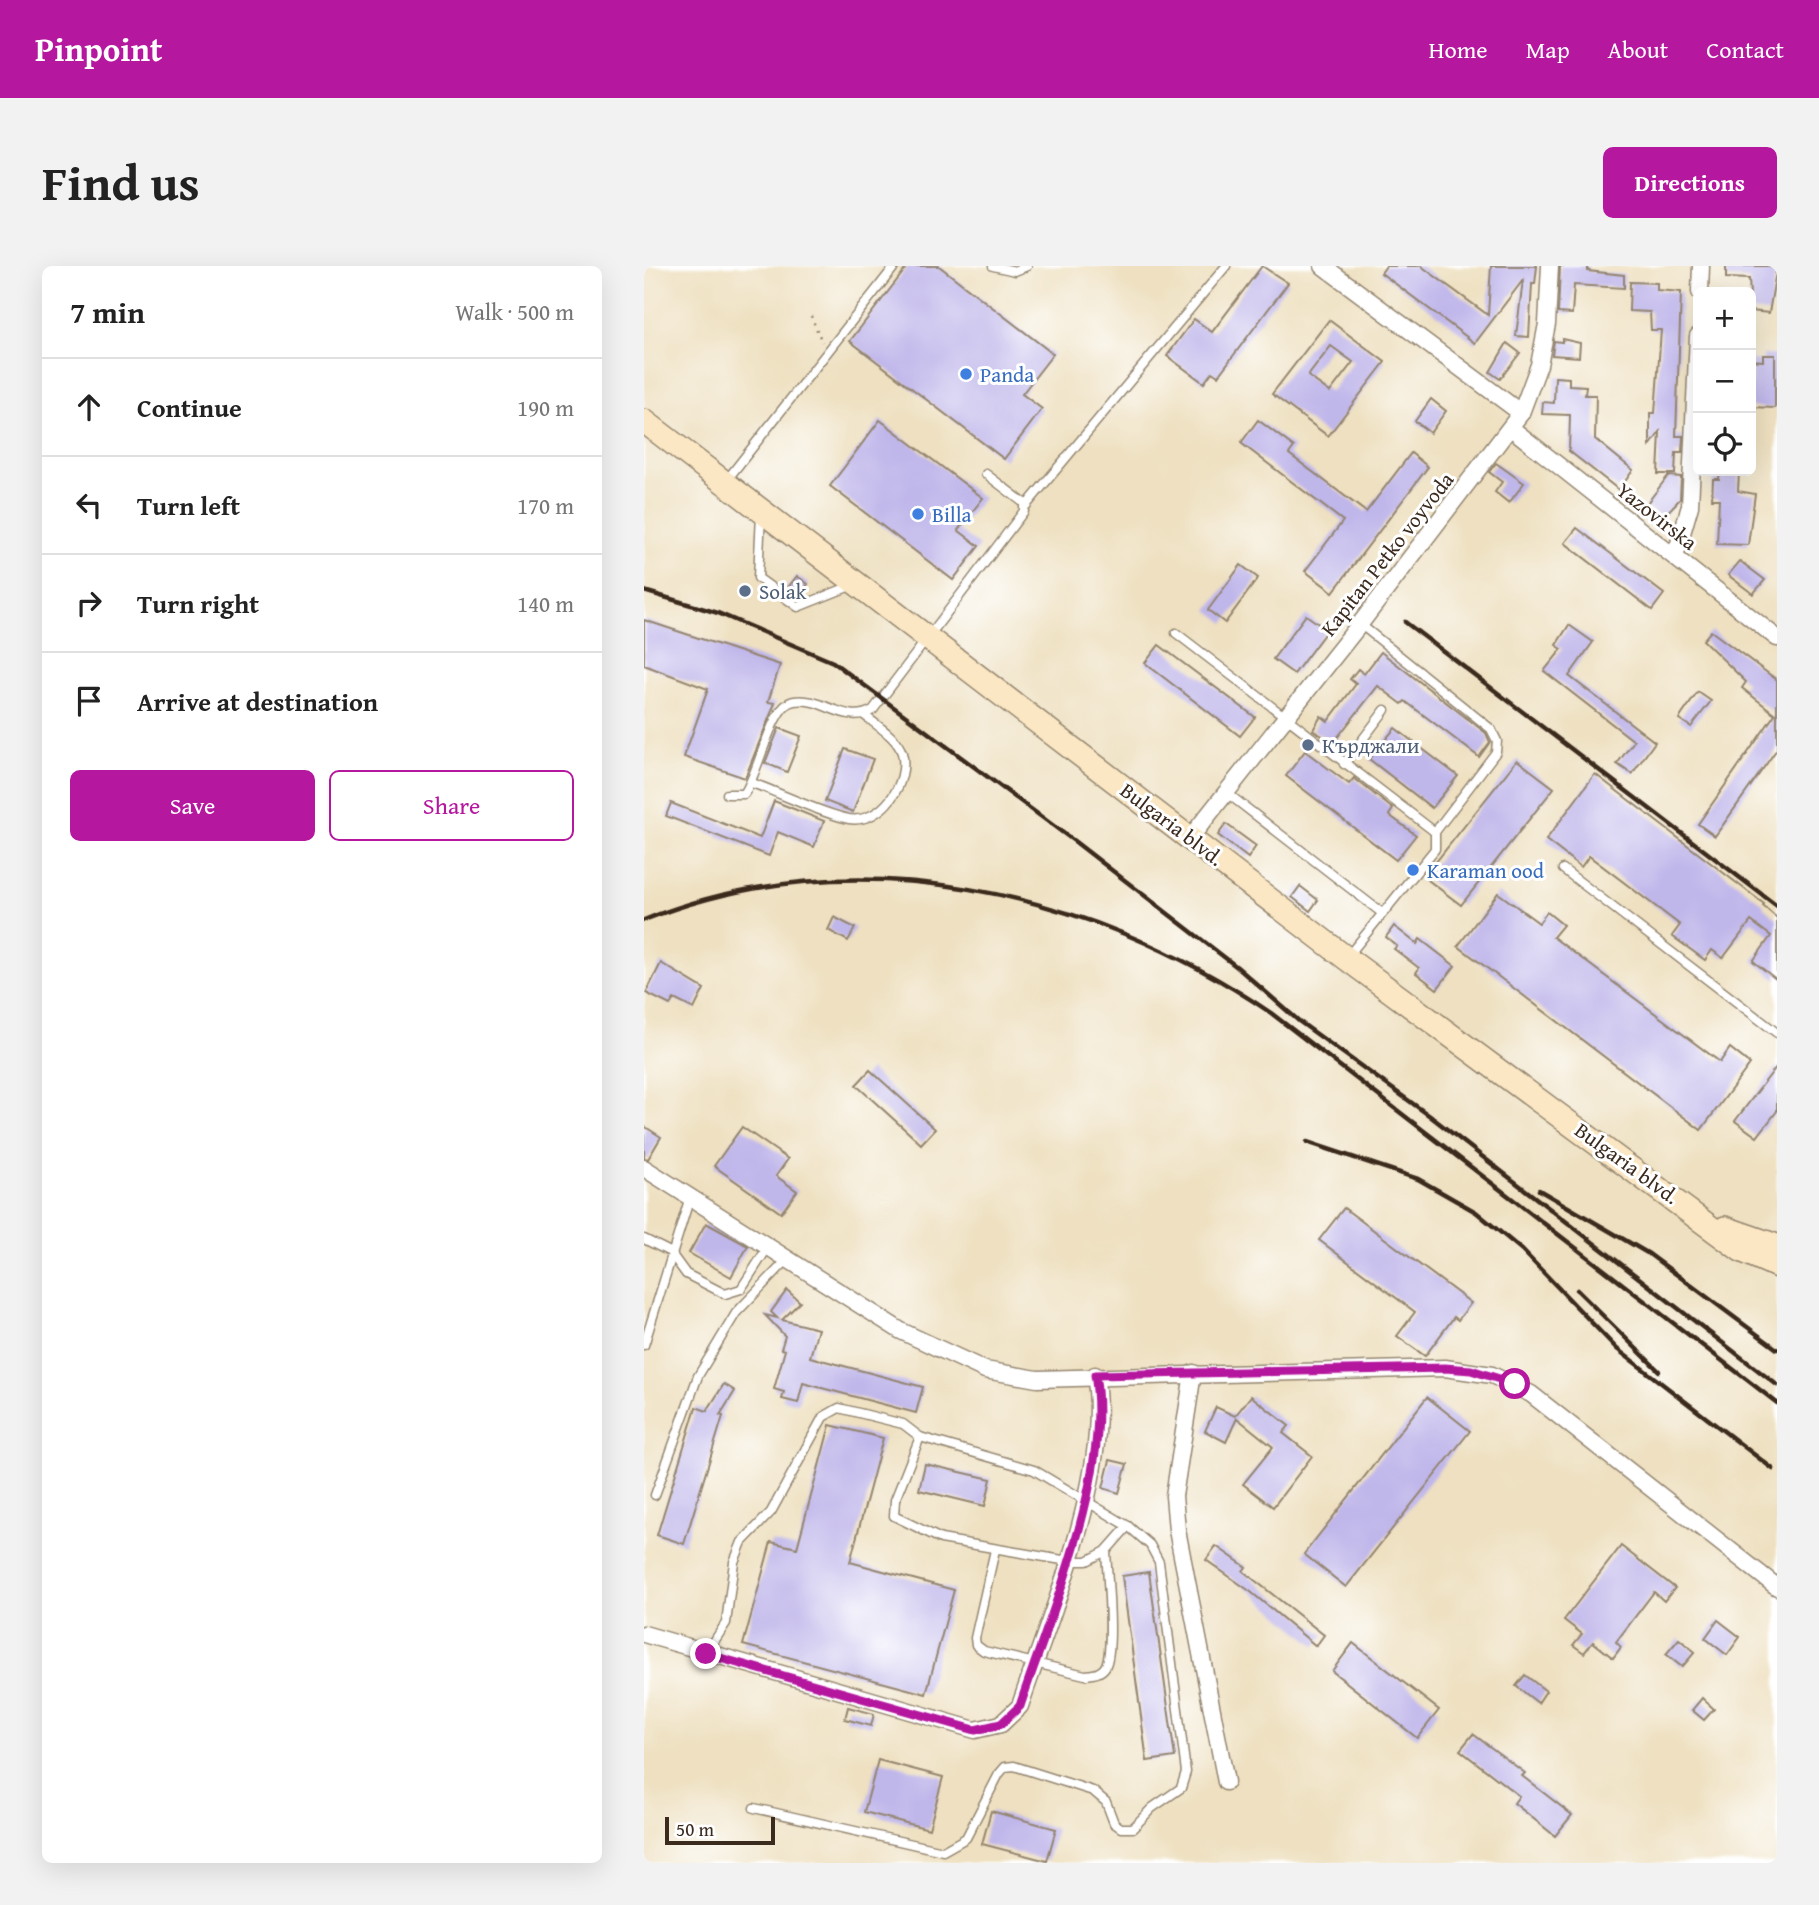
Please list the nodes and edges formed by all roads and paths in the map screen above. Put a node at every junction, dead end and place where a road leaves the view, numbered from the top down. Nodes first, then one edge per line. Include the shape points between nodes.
1 (895, 266) edge
2 (993, 266) edge
3 (1027, 266) edge
4 (1226, 266) edge
5 (1550, 266) edge
6 (1701, 266) edge
7 (1329, 268) edge
8 (1700, 287) edge
9 (811, 316) dead end
10 (1697, 350) edge
11 (827, 354) junction
12 (1521, 413) junction
13 (644, 421) edge
14 (1511, 428) junction
15 (986, 474) dead end
16 (724, 482) junction
17 (1025, 507) junction
18 (761, 511) junction
19 (1675, 557) junction
20 (857, 583) junction
21 (1360, 624) junction
22 (1176, 633) dead end
23 (1777, 638) edge
24 (929, 639) junction
25 (1385, 710) dead end
26 (864, 715) junction
27 (1285, 720) junction
28 (1344, 764) junction
29 (752, 783) junction
30 (1227, 793) junction
31 (727, 794) dead end
32 (1435, 832) junction
33 (1190, 838) junction
34 (1563, 869) dead end
35 (1382, 913) junction
36 (1346, 958) junction
37 (1777, 1033) edge
38 (644, 1168) edge
39 (690, 1197) junction
40 (1706, 1221) junction
41 (644, 1239) edge
42 (1777, 1246) edge
43 (768, 1247) junction
44 (670, 1252) junction
45 (788, 1259) junction
46 (1777, 1266) edge
47 (644, 1345) edge
48 (1193, 1373) junction
49 (1095, 1375) junction
50 (920, 1437) junction
51 (655, 1495) dead end
52 (1086, 1498) junction
53 (1128, 1526) junction
54 (995, 1550) junction
55 (1106, 1551) junction
56 (1068, 1561) junction
57 (1777, 1587) edge
58 (644, 1634) edge
59 (706, 1654) junction
60 (1034, 1663) junction
61 (1226, 1782) dead end
62 (754, 1808) dead end

1 - 11 lane
2 - 3 lane via 1015,271
4 - 17 lane
5 - 12 street, Kapitan Petko voyvoda via 1539,365
6 - 8 street
7 - 12 street
9 - 11 path
10 - 19 street via 1690,506
11 - 16 lane
12 - 14 street, Kapitan Petko voyvoda
13 - 16 street, Bulgaria blvd.
14 - 19 street, Yazovirska
14 - 21 street, Kapitan Petko voyvoda
15 - 17 lane
16 - 18 street, Bulgaria blvd.
17 - 24 lane
18 - 20 street, Bulgaria blvd.
18 - 20 lane via 758,578 798,607
19 - 23 street, Yazovirska
20 - 24 street, Bulgaria blvd.
21 - 27 street, Kapitan Petko voyvoda
21 - 32 lane via 1496,736 1496,752
22 - 27 lane
24 - 26 lane via 873,710
24 - 33 street, Bulgaria blvd.
25 - 28 lane
26 - 29 lane via 855,717 809,702 793,701 779,709
26 - 29 lane via 902,752 902,769 890,804 874,816 850,819
27 - 28 lane
27 - 30 street, Kapitan Petko voyvoda
28 - 32 lane
29 - 31 lane via 744,794
30 - 33 street, Kapitan Petko voyvoda
30 - 35 lane
32 - 35 lane via 1435,849
33 - 36 street, Bulgaria blvd.
34 - 37 lane
35 - 36 lane
36 - 40 street, Bulgaria blvd.
38 - 39 street
39 - 43 street
39 - 44 lane
40 - 42 street, Bulgaria blvd.
40 - 46 street, Bulgaria blvd. via 1741,1250
41 - 44 lane
43 - 44 lane via 741,1289 725,1294 686,1274
43 - 45 street
44 - 47 lane
45 - 49 street via 901,1331 985,1370 1037,1379
45 - 51 lane via 736,1313 698,1376
48 - 49 street
48 - 57 street via 1445,1368 1492,1375 1531,1394
48 - 61 street via 1174,1496
49 - 52 street via 1099,1431
50 - 52 lane via 1034,1470
50 - 54 lane via 895,1500 894,1516 941,1539
50 - 59 lane via 903,1424 839,1408 823,1417 771,1512 742,1542 734,1562 726,1623
52 - 53 lane
52 - 56 street
53 - 55 lane
53 - 62 lane via 1150,1545 1159,1562 1186,1772 1181,1788 1133,1828 1114,1823 1107,1802 1093,1791 1014,1766 999,1774 966,1838 943,1851
54 - 56 lane
54 - 60 lane via 976,1645
55 - 56 lane via 1087,1561
55 - 60 lane via 1110,1651 1105,1667 1097,1674 1085,1675
56 - 60 street
58 - 59 street
59 - 60 street via 975,1730 1001,1724 1020,1706

